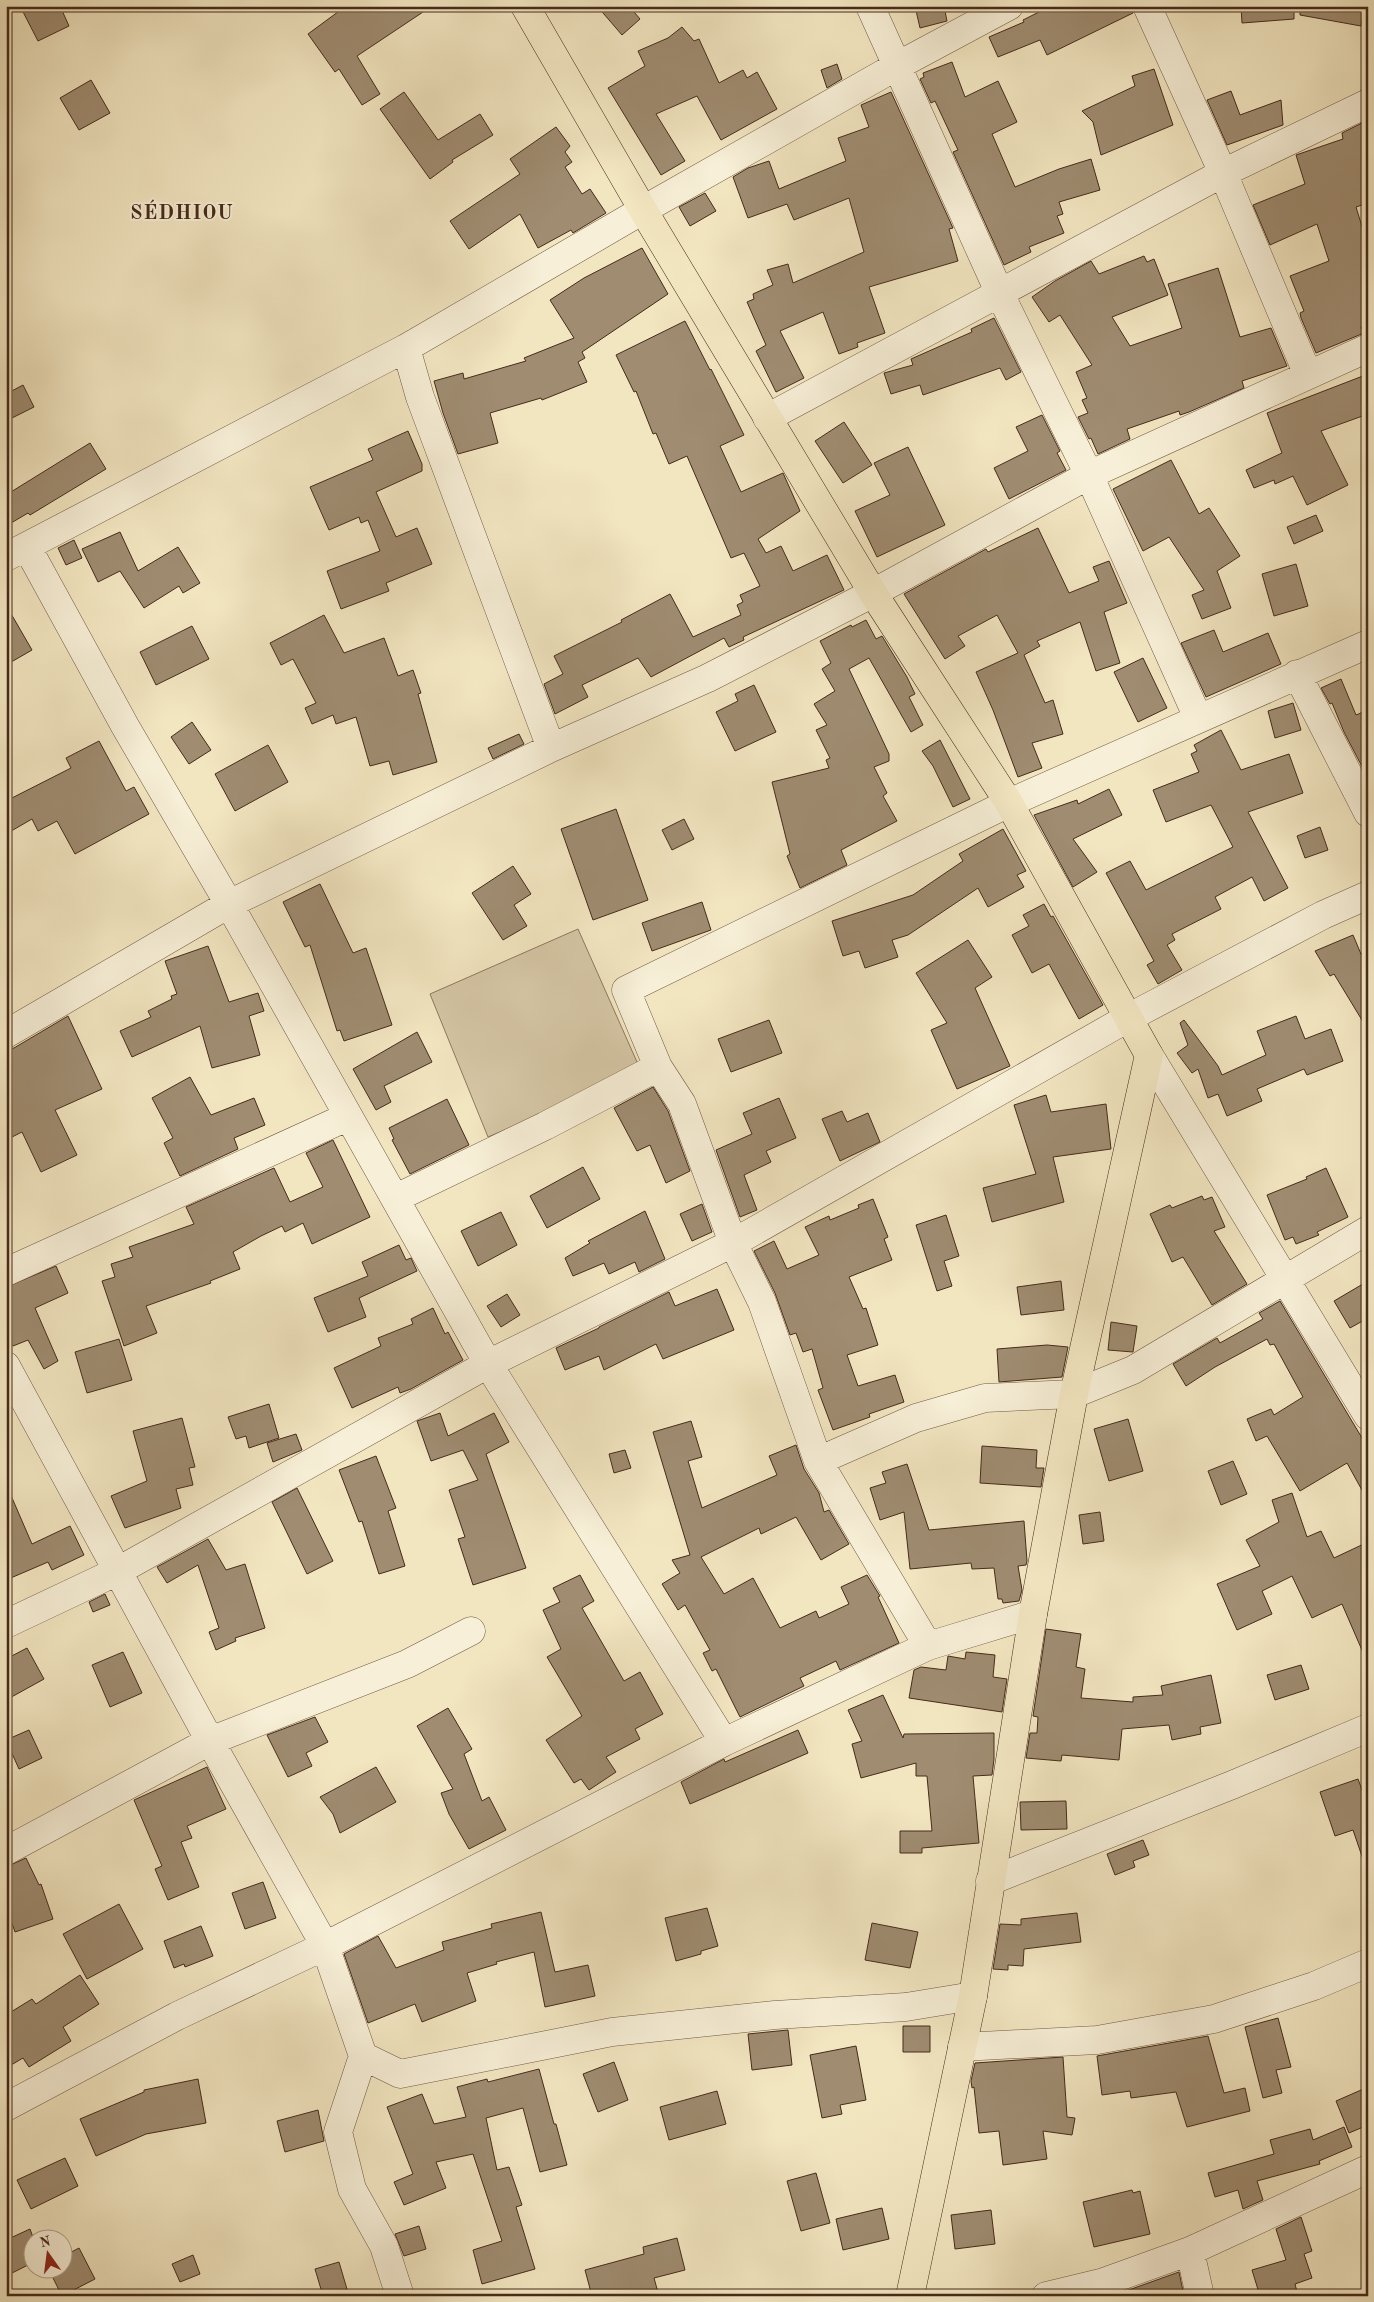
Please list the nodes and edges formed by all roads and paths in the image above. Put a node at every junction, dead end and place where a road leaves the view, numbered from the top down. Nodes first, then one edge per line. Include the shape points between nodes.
1 (525, 6) edge
2 (870, 6) edge
3 (1008, 6) edge
4 (1148, 6) edge
5 (897, 66) junction
6 (1368, 103) edge
7 (1223, 173) junction
8 (643, 210) junction
9 (1000, 294) junction
10 (406, 348) junction
11 (1368, 348) edge
12 (1308, 375) junction
13 (767, 418) junction
14 (1089, 475) junction
15 (16, 552) edge
16 (873, 593) junction
17 (1368, 644) edge
18 (1297, 674) junction
19 (1198, 718) junction
20 (550, 748) junction
21 (1009, 803) junction
22 (1368, 813) edge
23 (1368, 895) edge
24 (229, 904) junction
25 (1128, 1018) junction
26 (6, 1034) edge
27 (1149, 1055) junction
28 (658, 1067) junction
29 (347, 1117) junction
30 (396, 1198) junction
31 (1368, 1230) edge
32 (733, 1243) junction
33 (6, 1272) edge
34 (1286, 1279) junction
35 (488, 1364) junction
36 (6, 1366) edge
37 (1074, 1394) junction
38 (1368, 1416) edge
39 (818, 1461) junction
40 (118, 1571) junction
41 (1033, 1614) junction
42 (6, 1624) edge
43 (472, 1631) dead end
44 (928, 1646) junction
45 (1368, 1728) edge
46 (210, 1741) junction
47 (724, 1742) junction
48 (6, 1851) edge
49 (990, 1881) junction
50 (325, 1946) junction
51 (1368, 1963) edge
52 (973, 1996) junction
53 (962, 2047) junction
54 (363, 2056) junction
55 (6, 2107) edge
56 (1368, 2169) edge
57 (1190, 2251) junction
58 (400, 2296) edge
59 (910, 2296) edge
60 (1046, 2296) edge
61 (1200, 2296) edge

1 - 8 main road
2 - 5 street
3 - 5 street
4 - 7 street
5 - 8 street
5 - 9 street
6 - 7 street
7 - 9 street
7 - 12 street
8 - 10 street
8 - 13 main road
9 - 13 street
9 - 14 street
10 - 15 street
10 - 20 street via 420,398
11 - 12 street
12 - 14 street
13 - 16 main road
14 - 16 street
14 - 19 street
15 - 24 street via 125,726
16 - 20 street via 708,678
16 - 21 main road
17 - 18 street
18 - 19 street
18 - 22 street
19 - 21 street
20 - 24 street
21 - 25 main road
21 - 28 street via 626,990
23 - 25 street via 1323,915
24 - 26 street
24 - 29 street
25 - 27 main road
25 - 32 street
27 - 34 street
27 - 37 main road
28 - 30 street
28 - 32 street via 682,1104
29 - 30 street
29 - 33 street
30 - 35 street
31 - 34 street
32 - 35 street
32 - 39 street via 762,1302
34 - 37 street via 1133,1370
34 - 38 street
35 - 40 street
35 - 47 street
36 - 40 street
37 - 39 street via 985,1398 916,1418
37 - 41 main road
39 - 44 street
40 - 42 street
40 - 46 street
41 - 44 street
41 - 49 main road
43 - 46 street via 407,1664
44 - 47 street
45 - 49 street
46 - 48 street
46 - 50 street
47 - 50 street
49 - 52 main road
50 - 54 street
50 - 55 street via 177,2016
51 - 53 street via 1314,1986 1214,2019 1097,2040
52 - 53 main road
52 - 54 street via 906,2007 775,2015 612,2032 400,2074
53 - 59 main road
54 - 58 street via 338,2132 352,2189 384,2246
56 - 57 street
57 - 60 street via 1104,2282
57 - 61 street

